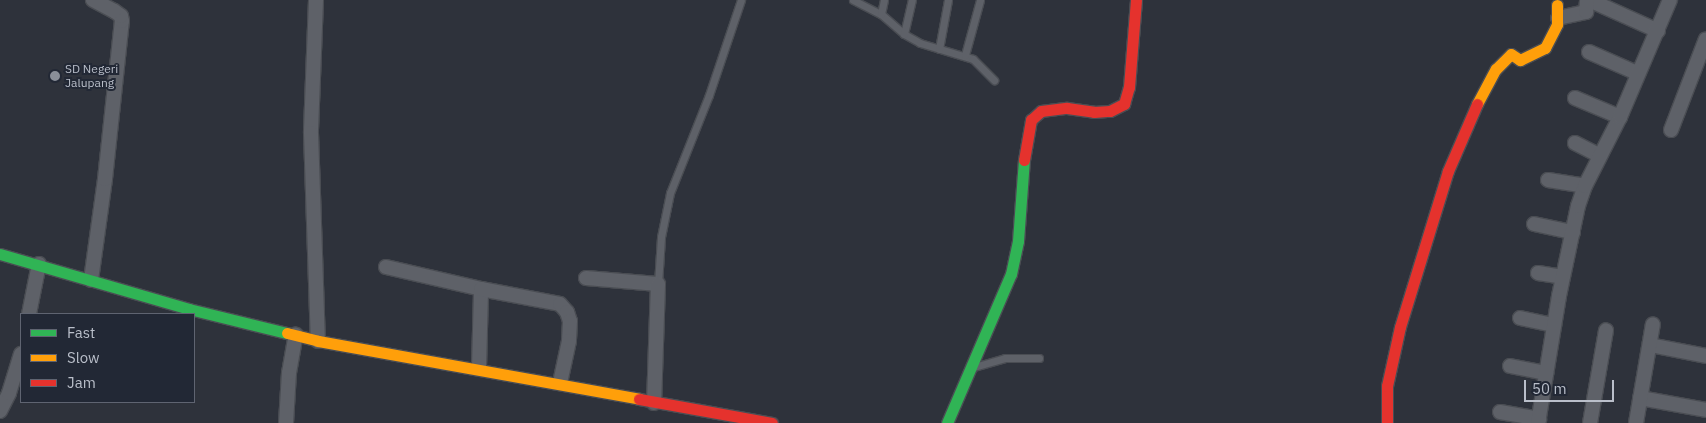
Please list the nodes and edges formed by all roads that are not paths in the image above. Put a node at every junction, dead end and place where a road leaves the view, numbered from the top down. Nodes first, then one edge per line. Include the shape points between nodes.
1 (93, 0) edge
2 (316, 0) edge
3 (741, 0) edge
4 (853, 0) edge
5 (884, 0) edge
6 (912, 0) edge
7 (948, 0) edge
8 (980, 0) edge
9 (1136, 0) edge
10 (1670, 0) edge
11 (1592, 1) edge
12 (1557, 12) joint
13 (881, 14) junction
14 (1658, 31) junction
15 (904, 34) junction
16 (1706, 39) edge
17 (939, 49) junction
18 (1589, 52) dead end
19 (965, 55) junction
20 (1637, 73) junction
21 (994, 80) dead end
22 (1575, 98) dead end
23 (1620, 117) junction
24 (1670, 130) dead end
25 (1575, 143) dead end
26 (1600, 156) junction
27 (1548, 180) dead end
28 (1585, 186) junction
29 (1534, 224) dead end
30 (1573, 232) junction
31 (0, 254) edge
32 (39, 264) junction
33 (386, 266) dead end
34 (1538, 273) dead end
35 (1563, 277) junction
36 (586, 278) dead end
37 (90, 280) junction
38 (658, 284) junction
39 (481, 289) junction
40 (29, 313) edge
41 (1520, 318) dead end
42 (1653, 324) dead end
43 (1554, 325) junction
44 (1606, 330) dead end
45 (296, 335) junction
46 (318, 341) junction
47 (1650, 345) junction
48 (1706, 356) edge
49 (20, 357) edge
50 (1039, 358) dead end
51 (1510, 366) dead end
52 (479, 368) junction
53 (971, 368) junction
54 (1546, 373) junction
55 (560, 384) junction
56 (1640, 398) junction
57 (654, 403) junction
58 (1706, 410) edge
59 (0, 411) edge
60 (1500, 412) dead end
61 (1539, 421) edge
62 (286, 423) edge
63 (772, 423) edge
64 (947, 423) edge
65 (1387, 423) edge
66 (1590, 423) edge
67 (1636, 423) edge

1 - 37 street via 114,11 122,20 105,179
2 - 46 street via 311,133
3 - 38 lane via 710,94 670,194 661,237
4 - 13 lane
5 - 13 lane
6 - 15 lane
7 - 17 lane
8 - 19 lane
9 - 53 street via 1129,87 1124,104 1110,112 1052,109 1041,111 1031,120 1026,141 1018,242 1011,274
10 - 14 street
11 - 12 street via 1586,12
11 - 14 street
12 - 65 street via 1545,48 1520,60 1510,54 1496,69 1448,171 1400,327 1387,386
13 - 15 lane
14 - 20 street
15 - 17 lane
16 - 24 street
17 - 19 lane
18 - 20 street
19 - 21 lane
20 - 23 street
22 - 23 street
23 - 26 street
25 - 26 street
26 - 28 street
27 - 28 street
28 - 30 street
29 - 30 street
30 - 35 street
31 - 32 street
32 - 37 street
32 - 40 street
33 - 39 street
34 - 35 street
35 - 43 street
36 - 38 street
37 - 45 street
38 - 57 street
39 - 52 street
39 - 55 street via 560,304 567,312 569,341
41 - 43 street
42 - 47 street
43 - 54 street
44 - 66 street
45 - 46 street
45 - 62 street
46 - 52 street
47 - 48 street
47 - 56 street
49 - 59 street
50 - 53 lane via 1005,358
51 - 54 street
52 - 55 street
53 - 64 street
54 - 61 street
55 - 57 street
56 - 58 street
56 - 67 street
57 - 63 street
60 - 61 street

